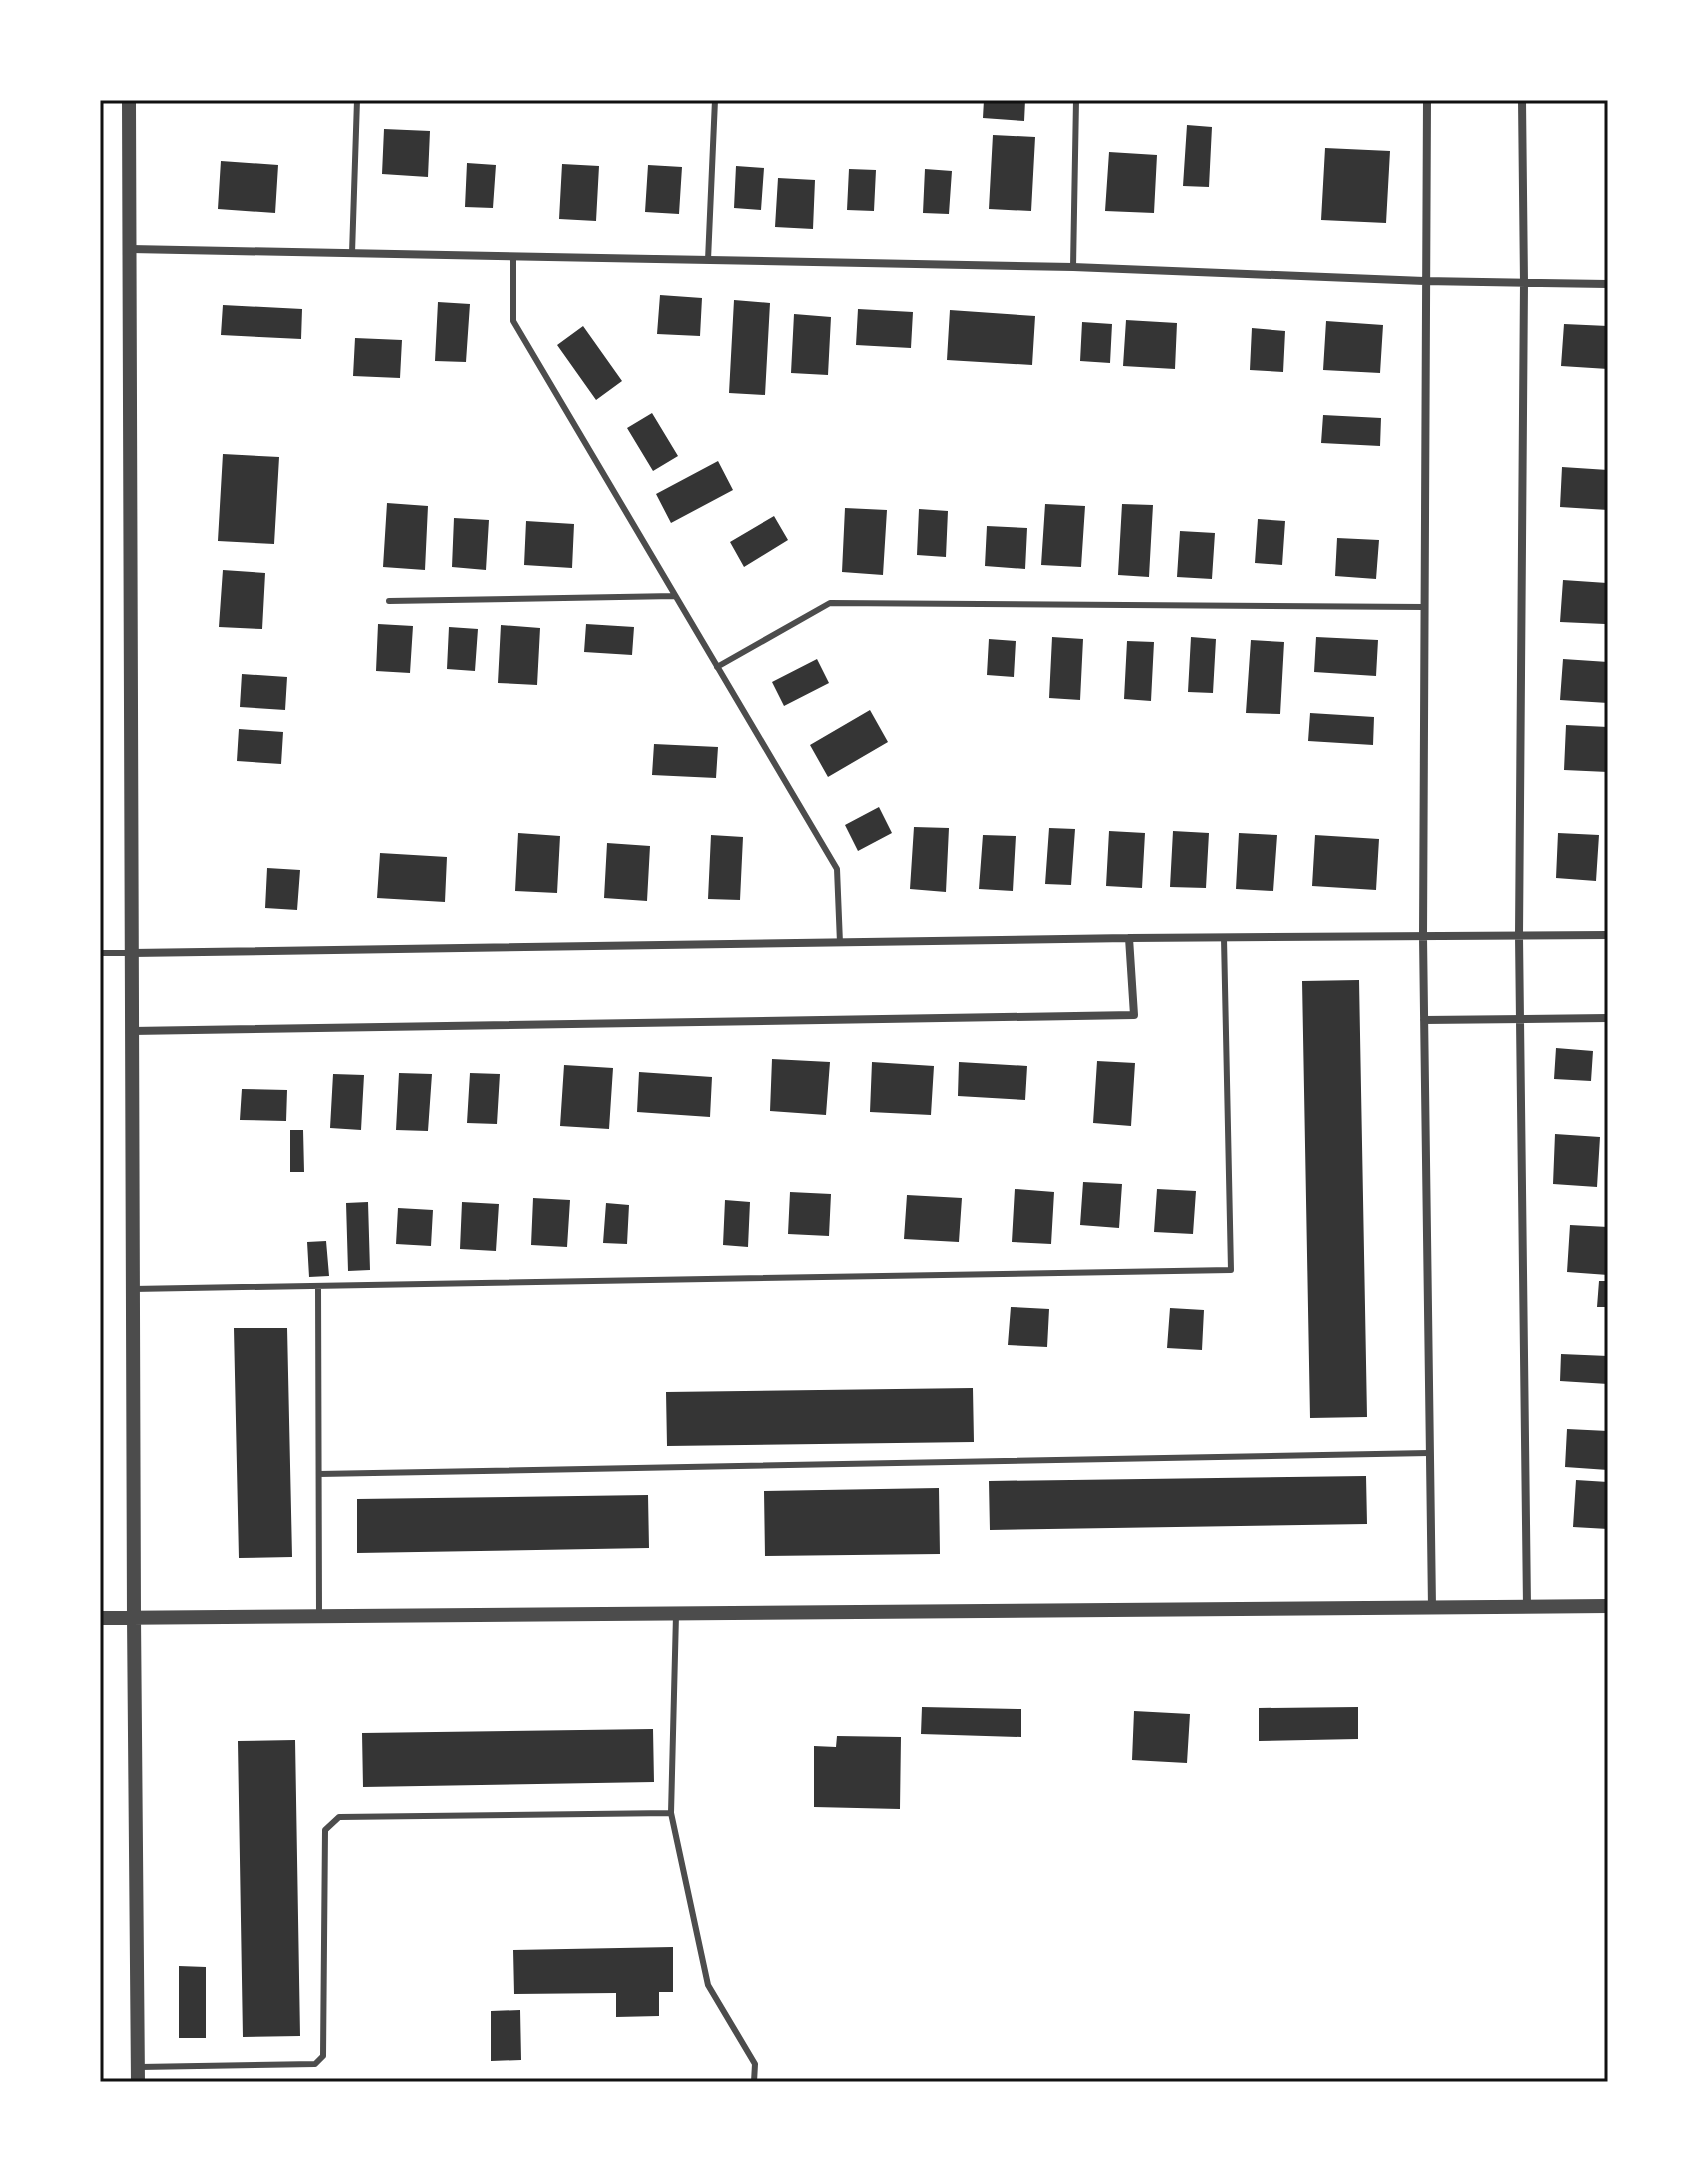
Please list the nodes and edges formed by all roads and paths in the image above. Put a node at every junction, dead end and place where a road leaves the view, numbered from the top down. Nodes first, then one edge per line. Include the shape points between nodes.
1 (129, 100) edge
2 (357, 100) edge
3 (715, 100) edge
4 (1076, 100) edge
5 (1427, 100) edge
6 (1522, 100) edge
7 (131, 249) junction
8 (352, 253) junction
9 (513, 256) junction
10 (708, 260) junction
11 (1073, 267) junction
12 (1424, 281) junction
13 (1524, 283) junction
14 (1608, 284) edge
15 (675, 596) junction
16 (389, 601) dead end
17 (1424, 607) junction
18 (717, 667) junction
19 (1608, 935) edge
20 (1519, 936) junction
21 (1423, 937) junction
22 (1129, 938) junction
23 (1224, 938) junction
24 (840, 943) junction
25 (100, 953) edge
26 (132, 953) junction
27 (1608, 1018) edge
28 (1519, 1019) junction
29 (1424, 1020) junction
30 (132, 1031) junction
31 (318, 1286) junction
32 (133, 1289) junction
33 (1429, 1453) junction
34 (319, 1474) junction
35 (1527, 1606) junction
36 (1608, 1606) edge
37 (1432, 1607) junction
38 (676, 1614) junction
39 (319, 1616) junction
40 (134, 1617) junction
41 (100, 1618) edge
42 (671, 1813) junction
43 (138, 2075) edge
44 (754, 2082) edge

1 - 7 street
2 - 8 lane
3 - 10 lane
4 - 11 lane
5 - 12 street
6 - 13 street
7 - 8 street
7 - 26 street
8 - 9 street
9 - 10 street
9 - 15 lane via 513,321
10 - 11 street
11 - 12 street
12 - 13 street
12 - 17 street
13 - 14 street
13 - 20 street
15 - 16 lane
15 - 18 lane
17 - 18 lane via 830,603
17 - 21 street
18 - 24 lane via 837,869
19 - 20 street
20 - 21 street
20 - 28 street
21 - 23 street
21 - 29 street
22 - 23 street
22 - 24 street
22 - 30 street via 1134,1015
23 - 31 lane via 1231,1270
24 - 26 street
25 - 26 lane
26 - 30 street
27 - 28 street
28 - 29 street
28 - 35 street
29 - 33 street
30 - 32 street
31 - 32 lane
31 - 34 lane
32 - 40 street
33 - 34 lane
33 - 37 street
34 - 39 lane
35 - 36 street
35 - 37 street
37 - 38 street
38 - 39 street
38 - 42 lane
39 - 40 street
40 - 41 street
40 - 43 street
42 - 43 lane via 339,1817 325,1830 320,2061
42 - 44 lane via 708,1985 755,2064

